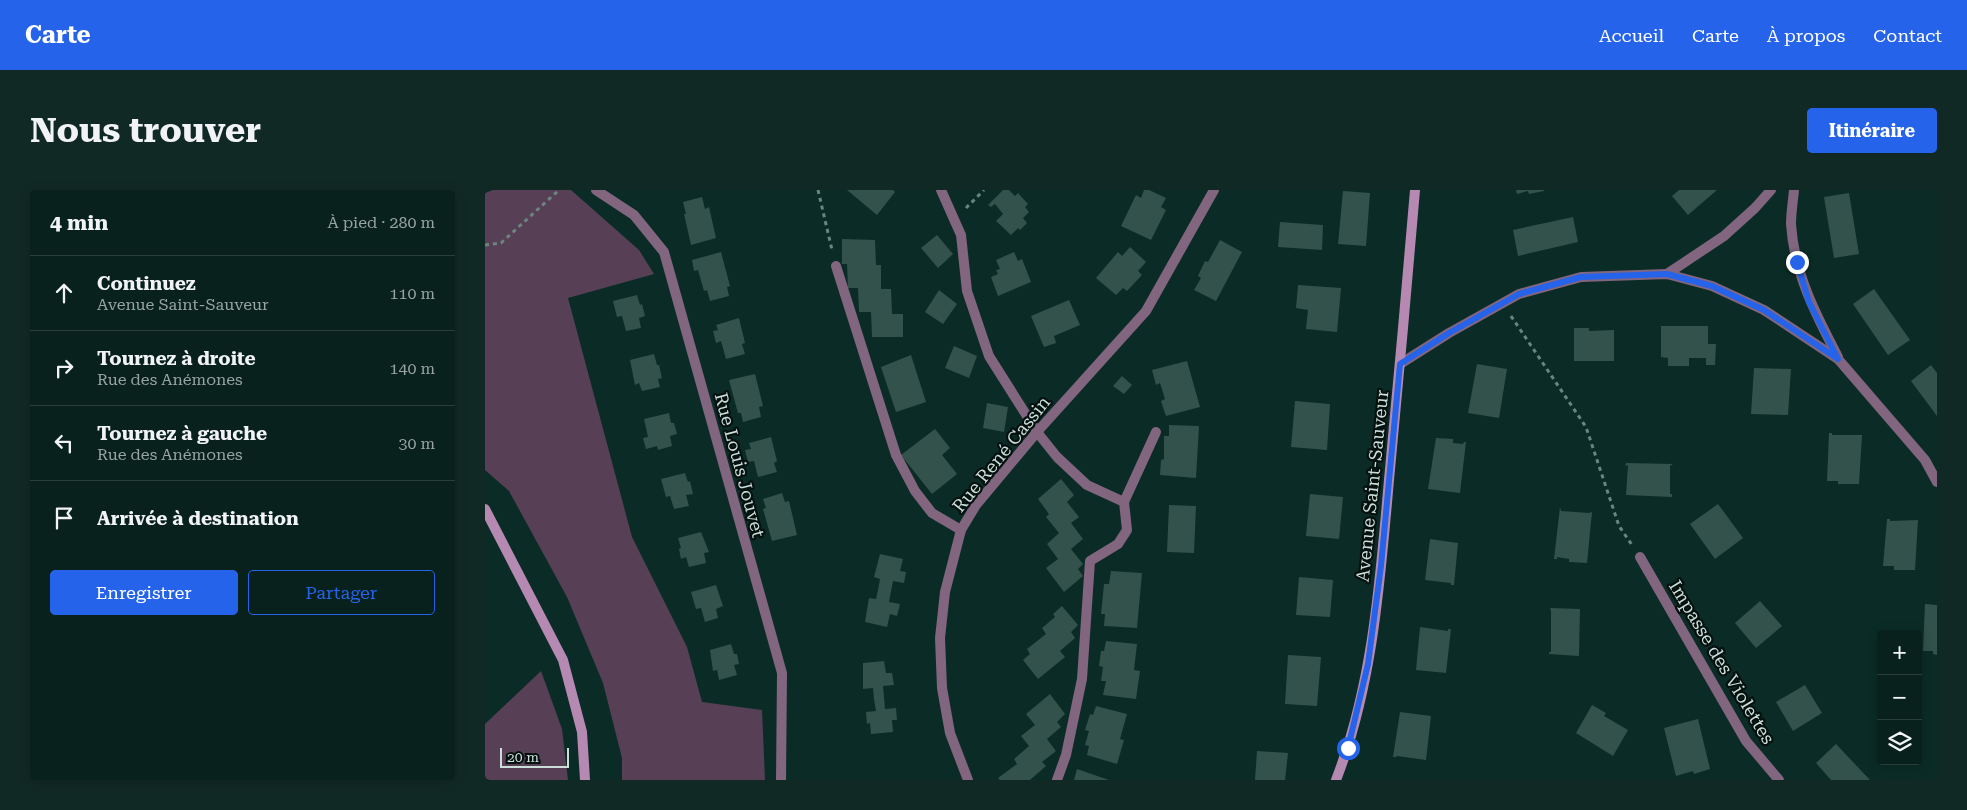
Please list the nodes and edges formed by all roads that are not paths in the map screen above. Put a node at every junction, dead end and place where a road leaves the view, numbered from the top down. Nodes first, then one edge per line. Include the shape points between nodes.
1 (596, 190) edge
2 (941, 190) edge
3 (1214, 190) edge
4 (1415, 190) edge
5 (1771, 190) edge
6 (1794, 190) edge
7 (836, 266) road end
8 (1667, 274) junction
9 (1838, 359) junction
10 (1400, 364) junction
11 (1037, 432) junction
12 (1156, 432) dead end
13 (1937, 482) edge
14 (1124, 502) junction
15 (485, 509) edge
16 (961, 530) junction
17 (1640, 558) road end
18 (585, 780) edge
19 (781, 780) edge
20 (968, 780) edge
21 (1057, 780) edge
22 (1336, 780) edge
23 (1779, 780) edge

1 - 19 street, Rue Louis Jouvet via 633,215 665,252 782,673
2 - 11 street via 961,235 967,291 989,356
3 - 11 street, Rue René Cassin via 1147,311
4 - 10 street, Avenue Saint-Sauveur
5 - 8 street via 1723,236
6 - 9 street via 1791,224 1797,262 1809,302
7 - 16 street via 896,455 915,491 932,514
8 - 9 street via 1712,286 1764,310
8 - 10 street via 1581,277 1519,294
9 - 13 street via 1925,460
10 - 22 street, Avenue Saint-Sauveur via 1381,566 1368,664 1348,748
11 - 14 street via 1057,457 1087,485
11 - 16 street, Rue René Cassin via 976,504
12 - 14 street
14 - 21 street via 1127,530 1118,544 1090,561 1082,679 1066,755
15 - 18 street via 563,660 582,732
16 - 20 street, Rue René Cassin via 945,592 940,638 942,688 949,732
17 - 23 street, Impasse des Violettes via 1746,741

